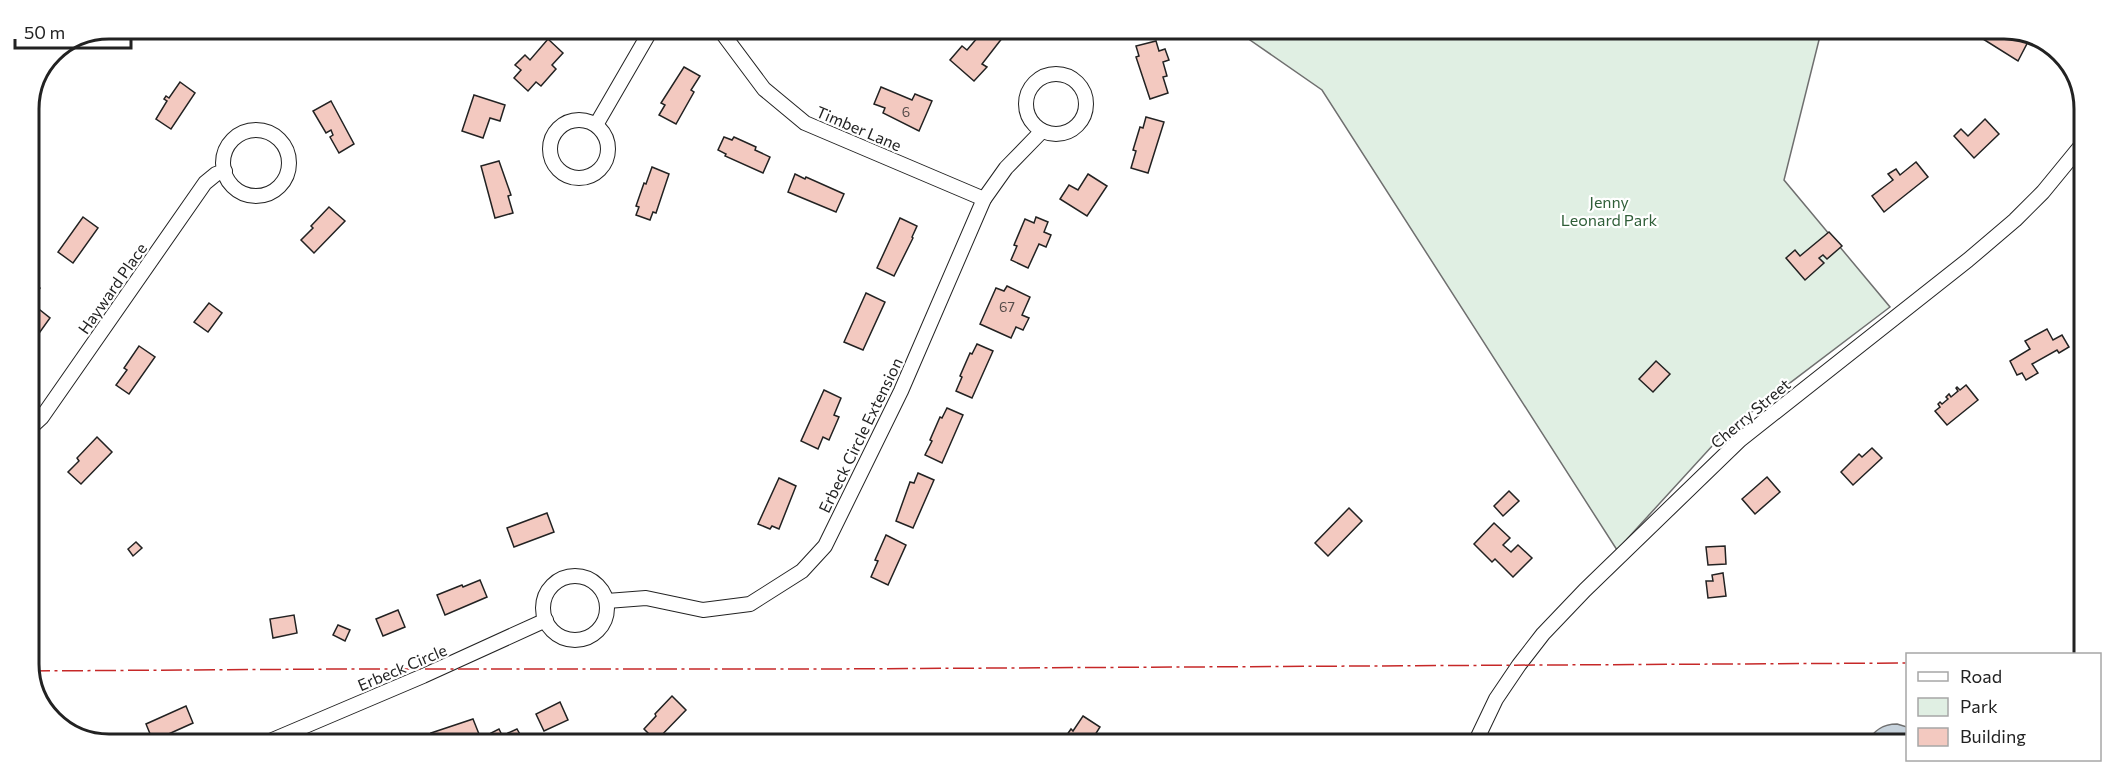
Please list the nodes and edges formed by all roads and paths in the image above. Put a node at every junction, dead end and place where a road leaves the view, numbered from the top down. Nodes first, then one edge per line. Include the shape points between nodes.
1 (646, 39) edge
2 (727, 39) edge
3 (596, 125) junction
4 (1042, 131) junction
5 (2074, 154) edge
6 (225, 171) junction
7 (984, 199) junction
8 (39, 420) edge
9 (607, 601) junction
10 (546, 620) junction
11 (286, 734) edge
12 (1479, 734) edge

1 - 3 street
2 - 7 street, Timber Lane via 764,89 805,123
3 - 3 street via 577,119 559,127 553,135 550,153 558,170 585,177 601,167 606,159 607,140
4 - 4 street via 1061,134 1071,130 1084,116 1085,96 1081,87 1065,75 1046,76 1030,88 1026,107 1034,125
4 - 7 street, Erbeck Circle Extension via 1006,168
5 - 12 street, Cherry Street via 2015,220 1740,440 1585,590 1519,664
6 - 6 street via 223,162 229,144 252,130 277,137 289,160 281,185 257,196 240,192
6 - 8 street, Hayward Place via 205,183
7 - 9 street, Erbeck Circle Extension via 901,391 825,546 802,571 750,604 704,610 646,598
9 - 10 street via 602,626 585,638 571,640 561,636
9 - 10 street via 587,578 569,577 547,594
10 - 11 street, Erbeck Circle

